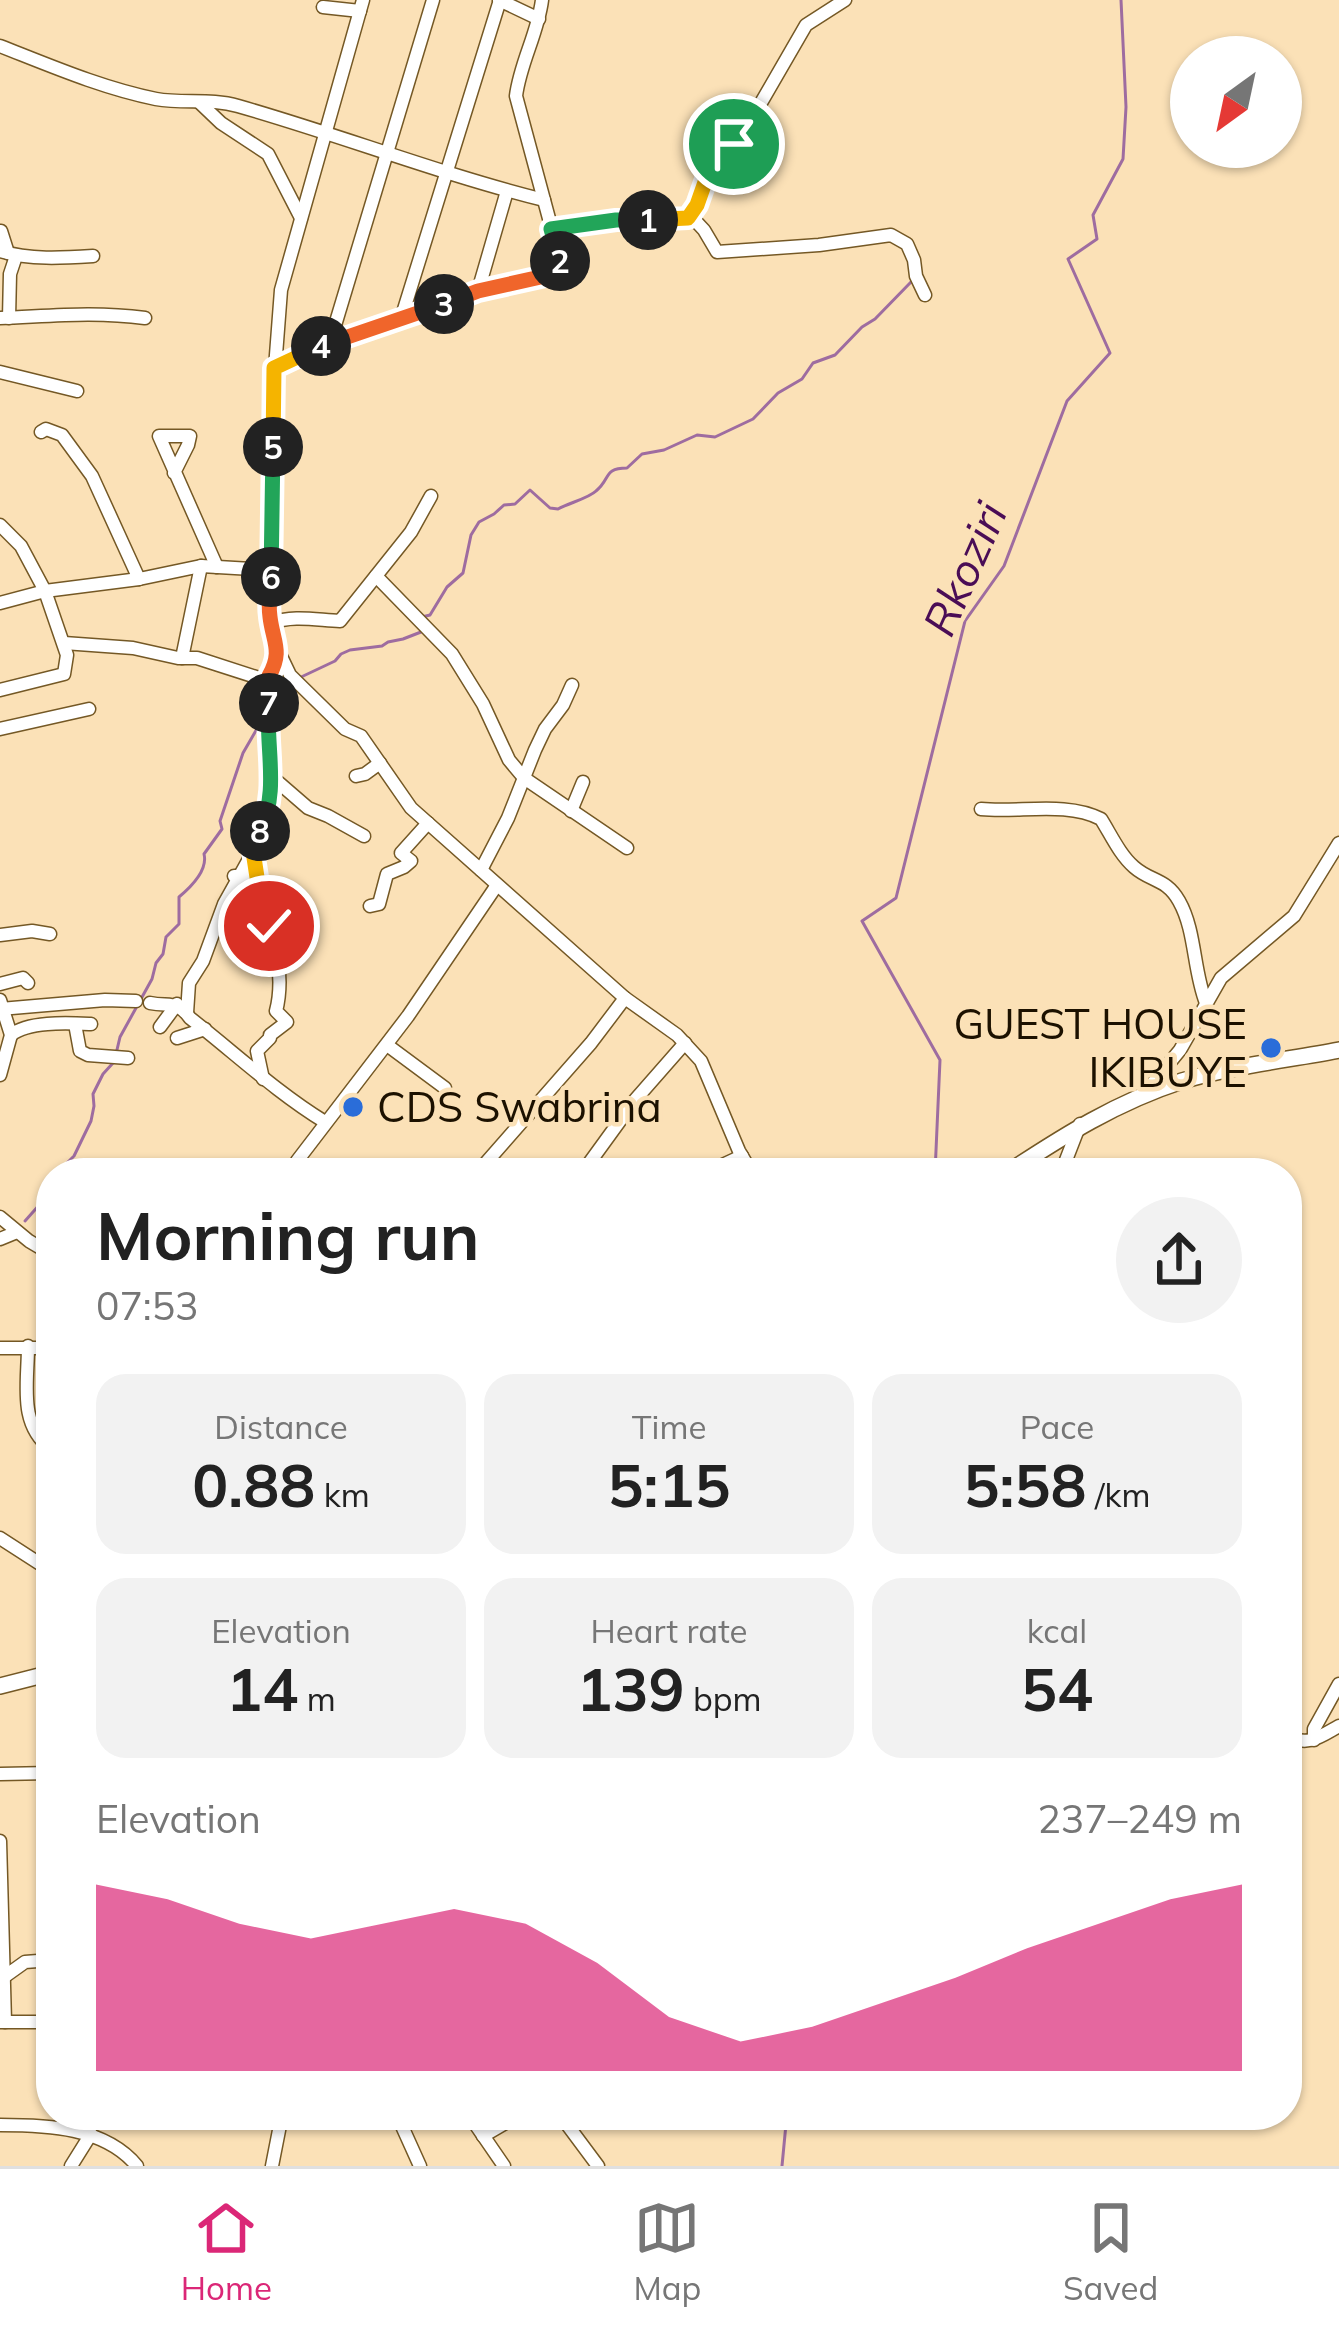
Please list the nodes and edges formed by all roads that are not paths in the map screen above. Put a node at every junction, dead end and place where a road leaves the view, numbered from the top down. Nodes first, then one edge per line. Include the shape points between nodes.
1 (433, 0) edge
2 (500, 0) edge
3 (542, 0) edge
4 (845, 0) edge
5 (362, 5) edge
6 (323, 7) dead end
7 (539, 19) junction
8 (0, 46) edge
9 (199, 102) junction
10 (325, 134) junction
11 (385, 154) junction
12 (445, 171) junction
13 (507, 191) junction
14 (544, 200) junction
15 (690, 215) junction
16 (301, 219) junction
17 (551, 229) junction
18 (1, 231) edge
19 (14, 254) edge
20 (93, 256) dead end
21 (29, 272) dead end
22 (478, 291) junction
23 (926, 295) dead end
24 (4, 318) edge
25 (145, 319) dead end
26 (401, 320) junction
27 (330, 342) junction
28 (274, 368) junction
29 (0, 372) edge
30 (77, 391) dead end
31 (41, 432) dead end
32 (174, 473) dead end
33 (431, 496) dead end
34 (0, 525) edge
35 (209, 567) junction
36 (271, 570) junction
37 (376, 576) junction
38 (139, 579) junction
39 (45, 591) junction
40 (0, 602) edge
41 (271, 623) junction
42 (64, 643) junction
43 (278, 650) junction
44 (182, 658) junction
45 (287, 670) junction
46 (269, 676) junction
47 (572, 685) dead end
48 (0, 690) edge
49 (269, 691) junction
50 (89, 709) dead end
51 (0, 729) edge
52 (380, 763) junction
53 (272, 776) junction
54 (356, 776) dead end
55 (524, 778) junction
56 (583, 782) dead end
57 (981, 809) dead end
58 (571, 811) junction
59 (428, 823) junction
60 (364, 836) dead end
61 (1339, 843) edge
62 (627, 848) dead end
63 (250, 854) junction
64 (481, 870) junction
65 (237, 876) junction
66 (497, 885) junction
67 (260, 897) junction
68 (370, 906) dead end
69 (50, 934) dead end
70 (0, 935) edge
71 (28, 983) dead end
72 (0, 984) edge
73 (625, 998) junction
74 (1206, 1003) junction
75 (184, 1005) junction
76 (1, 1006) edge
77 (75, 1024) junction
78 (91, 1024) dead end
79 (160, 1027) dead end
80 (205, 1029) junction
81 (11, 1035) junction
82 (177, 1038) dead end
83 (685, 1043) junction
84 (387, 1045) junction
85 (1339, 1050) edge
86 (257, 1051) junction
87 (128, 1058) dead end
88 (243, 1061) junction
89 (0, 1076) edge
90 (263, 1078) junction
91 (445, 1088) dead end
92 (1142, 1096) junction
93 (325, 1122) junction
94 (1080, 1124) junction
95 (742, 1156) joint
96 (299, 1158) edge
97 (490, 1158) edge
98 (593, 1158) edge
99 (738, 1158) edge
100 (1029, 1158) edge
101 (1067, 1158) edge
102 (0, 1216) edge
103 (17, 1232) junction
104 (0, 1239) edge
105 (36, 1244) edge
106 (28, 1346) junction
107 (36, 1347) edge
108 (0, 1348) edge
109 (36, 1436) edge
110 (0, 1538) edge
111 (36, 1561) edge
112 (36, 1677) edge
113 (1339, 1684) edge
114 (0, 1686) edge
115 (1339, 1726) edge
116 (1314, 1740) junction
117 (1302, 1741) edge
118 (36, 1773) edge
119 (0, 1774) edge
120 (0, 1841) edge
121 (36, 1961) edge
122 (4, 1977) junction
123 (3, 2022) edge
124 (36, 2022) edge
125 (0, 2125) edge
126 (36, 2128) edge
127 (62, 2130) edge
128 (279, 2130) edge
129 (404, 2130) edge
130 (479, 2130) edge
131 (494, 2130) edge
132 (571, 2130) edge
133 (75, 2131) joint
134 (91, 2134) junction
135 (483, 2136) junction
136 (71, 2166) edge
137 (137, 2166) edge
138 (272, 2166) edge
139 (420, 2166) edge
140 (503, 2166) edge
141 (598, 2166) edge

1 - 11 street
2 - 7 street
2 - 12 street
3 - 7 street
4 - 15 street via 806,26 743,134 710,168
5 - 6 street
5 - 10 street
7 - 14 street via 516,96
8 - 9 street via 128,92
9 - 10 street
9 - 16 street via 268,154
10 - 11 street
10 - 16 street
11 - 12 street
11 - 27 street
12 - 13 street
12 - 26 street
13 - 14 street
13 - 22 street
14 - 17 street
15 - 17 street
15 - 23 street via 717,252 891,236 907,244
16 - 28 street via 281,290
17 - 22 street via 561,264 554,274
18 - 19 street
19 - 20 street
19 - 21 street
19 - 24 street
22 - 26 street
24 - 25 street
26 - 27 street
27 - 28 street
28 - 36 street
29 - 30 street
31 - 38 street via 62,435 92,476
32 - 35 street
33 - 37 street
34 - 39 street
35 - 36 street
35 - 38 street
35 - 44 street
36 - 41 street
37 - 41 street via 340,621
37 - 55 street via 452,654
38 - 39 street
39 - 40 street
39 - 42 street
41 - 43 street
42 - 44 street
42 - 48 street via 64,674
43 - 45 street
43 - 46 street
44 - 46 street
45 - 49 street
45 - 52 street via 362,736
46 - 49 street
47 - 55 street
49 - 53 street
50 - 51 street
52 - 54 street
52 - 59 street
53 - 60 street via 308,808
53 - 63 street
55 - 58 street
55 - 64 street
56 - 58 street
57 - 74 street via 1101,819 1130,863 1177,897
58 - 62 street
59 - 64 street
59 - 68 street via 401,853 411,861 387,874 380,904
61 - 74 street via 1300,908 1226,972
63 - 65 street
63 - 67 street
64 - 66 street
65 - 67 street
65 - 75 street
66 - 73 street
66 - 84 street
67 - 86 street via 278,964 276,1011 287,1022
69 - 70 street
71 - 72 street
73 - 83 street
73 - 97 street
74 - 92 street
75 - 76 street
75 - 79 street
75 - 80 street
76 - 81 street
77 - 78 street
77 - 81 street via 22,1026
77 - 87 street via 80,1051
80 - 82 street
80 - 88 street
81 - 89 street
83 - 95 street via 701,1061
83 - 98 street
84 - 91 street
84 - 93 street
85 - 92 main road
86 - 88 street
86 - 90 street
88 - 90 street
90 - 93 street
92 - 94 main road
93 - 96 street
94 - 100 main road
94 - 101 street
95 - 99 street
102 - 103 street
103 - 104 street
103 - 105 street
106 - 107 street
106 - 108 street
106 - 109 street via 28,1414
110 - 111 street
112 - 114 main road
113 - 116 street
115 - 116 street
116 - 117 street
118 - 119 street
120 - 122 street
121 - 122 street
122 - 123 street
123 - 124 street
125 - 126 street
127 - 133 street
128 - 138 street
129 - 139 street
130 - 135 street
131 - 135 street
132 - 141 street
133 - 134 street
134 - 136 street
134 - 137 street
135 - 140 street

